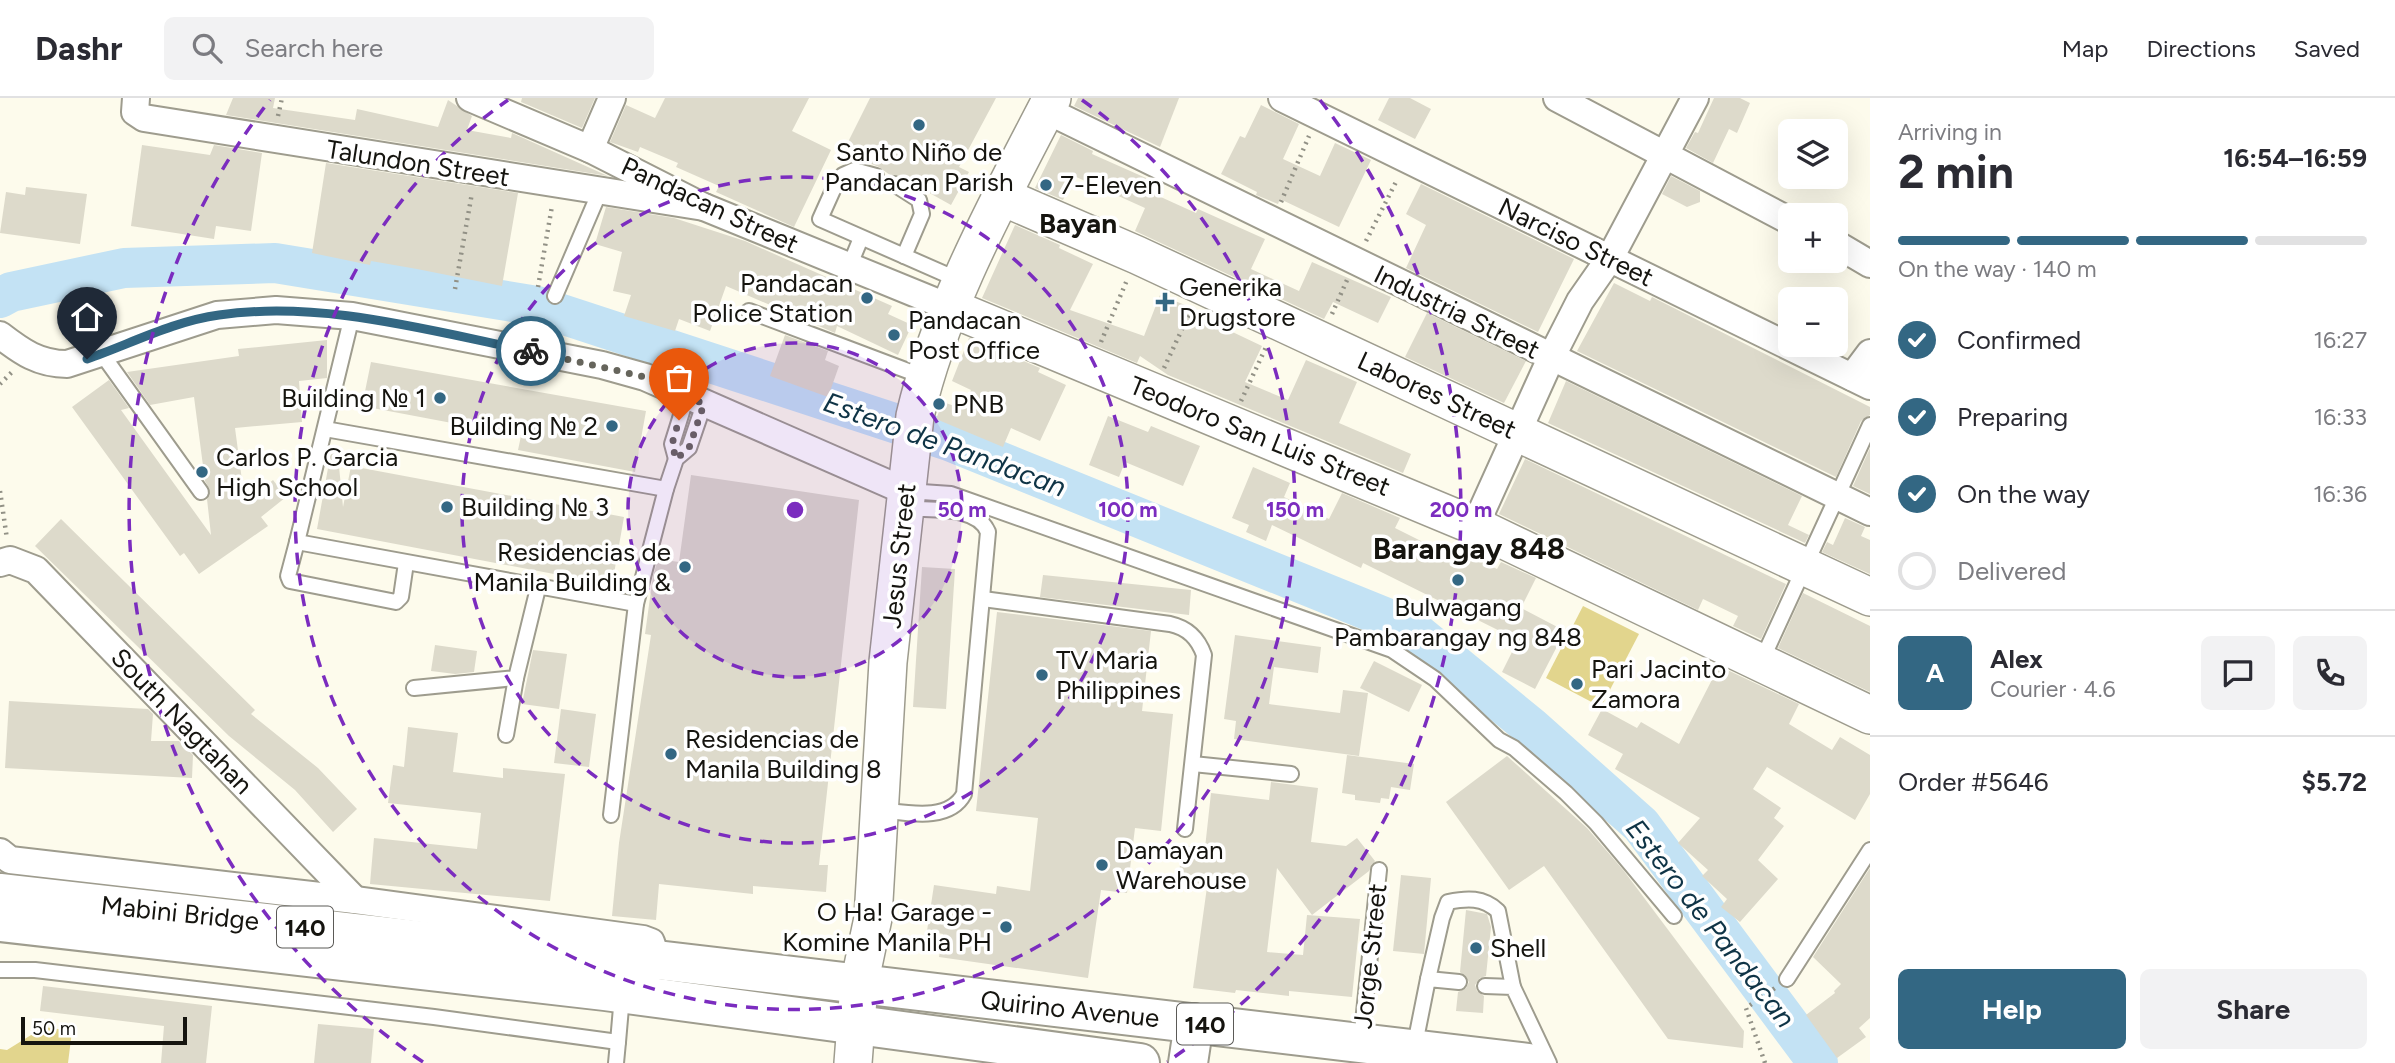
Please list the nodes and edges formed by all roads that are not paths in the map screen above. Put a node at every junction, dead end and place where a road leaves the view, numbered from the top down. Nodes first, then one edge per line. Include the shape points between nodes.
1 (470, 98) edge
2 (612, 98) edge
3 (1282, 98) edge
4 (1557, 98) edge
5 (1695, 98) edge
6 (1049, 104) edge
7 (136, 105) edge
8 (590, 149) junction
9 (1664, 155) junction
10 (877, 176) dead end
11 (894, 184) dead end
12 (600, 191) junction
13 (1003, 197) junction
14 (704, 207) junction
15 (1778, 214) edge
16 (861, 238) junction
17 (1848, 251) edge
18 (904, 257) junction
19 (1610, 258) junction
20 (1870, 264) edge
21 (849, 267) junction
22 (956, 295) junction
23 (555, 296) dead end
24 (749, 311) dead end
25 (352, 316) junction
26 (0, 335) edge
27 (1870, 353) edge
28 (102, 354) junction
29 (1551, 358) junction
30 (924, 377) junction
31 (1861, 382) edge
32 (695, 400) junction
33 (1870, 425) edge
34 (325, 429) junction
35 (1518, 433) junction
36 (906, 487) junction
37 (666, 489) junction
38 (201, 492) dead end
39 (1837, 496) junction
40 (1870, 512) edge
41 (1475, 526) junction
42 (297, 542) junction
43 (4, 555) edge
44 (406, 563) junction
45 (1807, 567) junction
46 (538, 588) junction
47 (1870, 597) edge
48 (983, 599) junction
49 (636, 604) junction
50 (1761, 662) junction
51 (516, 678) junction
52 (414, 688) dead end
53 (1870, 715) edge
54 (506, 735) dead end
55 (1193, 764) junction
56 (1291, 774) dead end
57 (880, 810) junction
58 (611, 816) dead end
59 (1185, 829) dead end
60 (1870, 850) edge
61 (1, 858) edge
62 (1379, 870) dead end
63 (0, 893) edge
64 (355, 900) junction
65 (1674, 916) dead end
66 (0, 922) edge
67 (657, 960) junction
68 (0, 970) edge
69 (1428, 979) junction
70 (1787, 979) road end
71 (613, 982) junction
72 (1459, 982) dead end
73 (1485, 986) dead end
74 (869, 987) junction
75 (1513, 987) junction
76 (1194, 1023) junction
77 (618, 1042) junction
78 (865, 1046) edge
79 (1392, 1050) edge
80 (616, 1063) edge
81 (1140, 1063) edge
82 (1188, 1063) edge
83 (1530, 1063) edge
84 (1549, 1063) edge

1 - 8 street, Pandacan Street
2 - 8 street
3 - 19 street, Narciso Street
4 - 9 street
5 - 9 street
6 - 13 street, Jesus Street
6 - 29 street, Industria Street via 1273,222
7 - 12 street, Talundon Street via 144,118
8 - 14 street, Pandacan Street
9 - 15 street
9 - 19 street
10 - 16 lane via 854,170 843,175 820,219
11 - 18 lane via 919,200 922,214
12 - 14 street, Talundon Street
12 - 23 lane
13 - 22 street, Jesus Street
13 - 35 street, Labores Street
14 - 21 street, Pandacan Street
16 - 18 lane
16 - 21 lane
17 - 20 street
18 - 22 lane
19 - 29 street via 1580,301
19 - 31 street, Narciso Street
21 - 22 street, Pandacan Street
22 - 30 street, Jesus Street
22 - 41 street, Teodoro San Luis Street via 1091,366
24 - 30 lane
25 - 28 street via 276,310 217,315
25 - 32 street via 601,365 645,377
25 - 34 lane
26 - 28 street via 48,364
27 - 31 street
28 - 38 lane
29 - 35 street
29 - 39 street, Industria Street
30 - 36 street, Jesus Street
32 - 36 street
32 - 37 lane via 689,448 676,459
33 - 39 lane
34 - 37 lane
34 - 42 lane
35 - 41 street
35 - 45 street, Labores Street
36 - 48 lane via 984,522 988,532
36 - 57 street, Jesus Street via 888,662
36 - 65 lane via 951,494 1392,650 1435,680 1499,740 1566,793
37 - 49 lane
39 - 40 street, Industria Street
39 - 45 lane
41 - 50 street, Teodoro San Luis Street
42 - 44 lane
42 - 44 lane via 290,581 396,602 401,597
43 - 64 street, South Nagtahan via 36,570
44 - 46 lane
45 - 47 street, Labores Street
45 - 50 lane
46 - 49 lane
46 - 51 lane
48 - 55 lane via 1170,624 1192,634 1204,655
48 - 57 lane via 964,793 958,804 943,812
49 - 58 lane
50 - 53 street, Teodoro San Luis Street
51 - 52 lane
51 - 54 lane
55 - 56 lane
55 - 59 lane
57 - 74 street, Jesus Street
60 - 70 lane
61 - 64 street
62 - 79 lane, Jorge Street
63 - 71 main road, Mabini Bridge / 140
64 - 67 street via 643,939 650,942
66 - 71 main road, Mabini Bridge / 140
67 - 71 main road, Quirino Avenue / 140
67 - 74 main road, Quirino Avenue / 140
68 - 77 lane via 49,972
69 - 72 lane
69 - 75 lane via 1448,902 1469,898 1498,911
69 - 79 lane
71 - 77 lane
71 - 78 main road, Quirino Avenue / 140
73 - 75 lane
74 - 76 main road, Quirino Avenue / 140
74 - 78 street, Jesus Street
75 - 84 lane
76 - 79 main road, Quirino Avenue / 140
76 - 82 main road
77 - 80 lane
78 - 81 main road, Quirino Avenue / 140
79 - 83 main road, Quirino Avenue / 140

